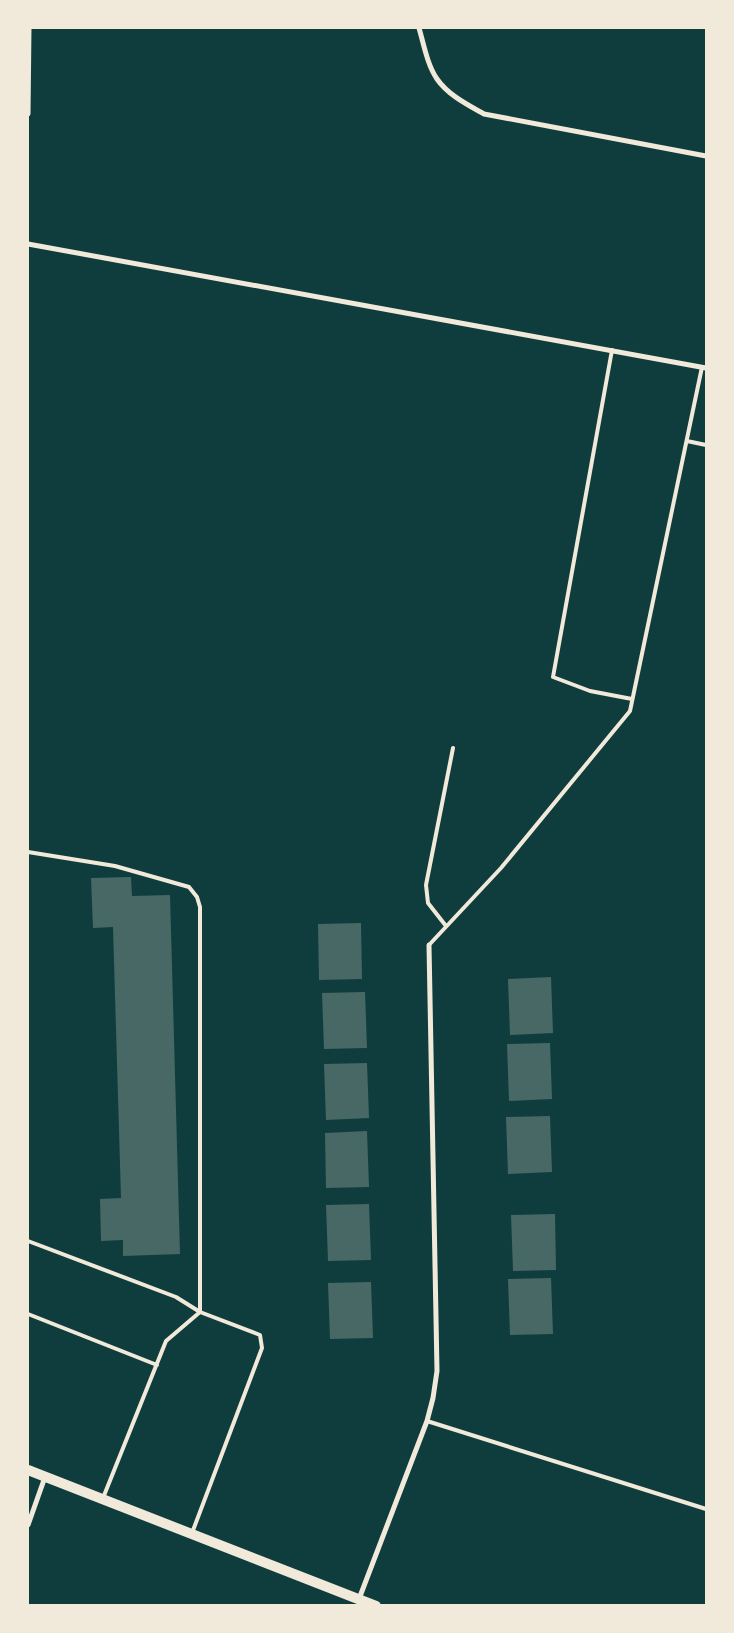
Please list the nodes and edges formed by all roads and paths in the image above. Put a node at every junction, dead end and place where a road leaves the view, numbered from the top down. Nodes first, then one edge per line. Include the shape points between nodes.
1 (29, 28) edge
2 (419, 28) edge
3 (28, 114) edge
4 (706, 156) edge
5 (28, 244) edge
6 (612, 350) junction
7 (704, 368) edge
8 (686, 441) junction
9 (706, 445) edge
10 (632, 699) junction
11 (453, 748) dead end
12 (28, 852) edge
13 (446, 926) junction
14 (429, 945) joint
15 (28, 1241) edge
16 (200, 1312) junction
17 (28, 1314) edge
18 (157, 1365) junction
19 (427, 1421) junction
20 (28, 1470) edge
21 (45, 1477) junction
22 (103, 1498) junction
23 (706, 1509) edge
24 (28, 1524) edge
25 (192, 1533) junction
26 (359, 1599) junction
27 (376, 1606) edge

1 - 3 street
2 - 4 street via 438,79 461,101 484,114
5 - 6 street
6 - 7 street
6 - 10 lane via 553,677 590,691
7 - 8 lane
8 - 9 lane
8 - 10 lane
10 - 13 lane via 630,711 500,868
11 - 13 lane via 426,885 428,903
12 - 16 lane via 124,869 189,888 197,897 200,907
13 - 14 lane
14 - 19 street via 437,1370
15 - 16 lane via 176,1297
16 - 18 lane via 166,1341
16 - 25 lane via 260,1335 262,1348
17 - 18 lane
18 - 22 lane
19 - 23 lane
19 - 26 street
20 - 21 main road
21 - 22 main road
21 - 24 street
22 - 25 main road
25 - 26 main road
26 - 27 main road

